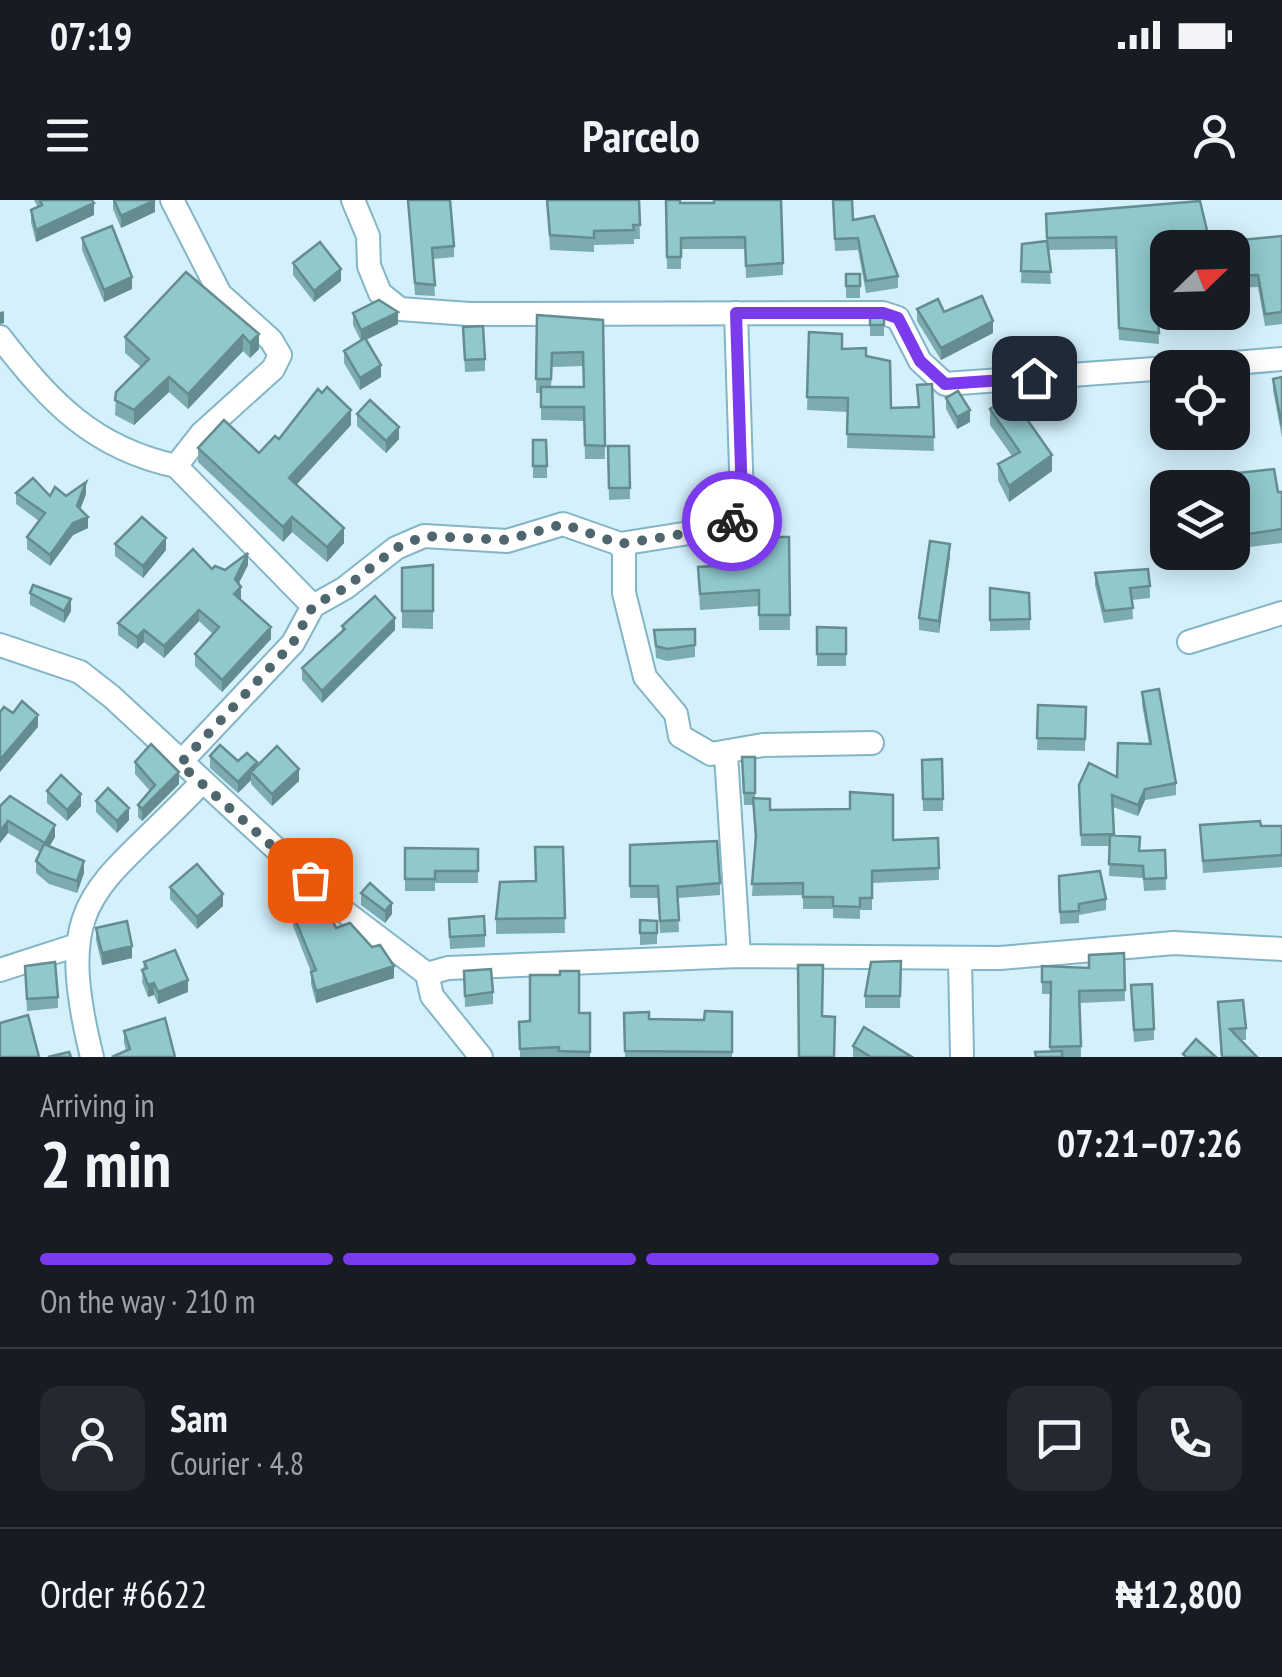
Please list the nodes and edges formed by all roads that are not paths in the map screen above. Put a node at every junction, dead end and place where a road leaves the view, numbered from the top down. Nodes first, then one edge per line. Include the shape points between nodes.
1 (172, 200) edge
2 (353, 200) edge
3 (736, 313) junction
4 (0, 337) edge
5 (1282, 359) edge
6 (1250, 362) edge
7 (1150, 369) edge
8 (176, 466) junction
9 (620, 544) junction
10 (313, 606) junction
11 (1282, 613) edge
12 (1189, 642) dead end
13 (0, 646) edge
14 (872, 743) dead end
15 (726, 754) junction
16 (180, 764) junction
17 (202, 782) junction
18 (76, 945) junction
19 (1282, 949) edge
20 (739, 956) junction
21 (960, 959) junction
22 (0, 970) edge
23 (427, 974) junction
24 (92, 1057) edge
25 (481, 1057) edge
26 (962, 1057) edge

1 - 8 street via 220,294 280,354 273,369
2 - 3 street via 380,293 400,309
3 - 7 street via 898,318 920,361 945,384
3 - 9 street via 742,500 732,522
4 - 8 street via 86,431 139,458
5 - 6 street
8 - 10 street
9 - 10 street via 563,524 507,540 424,536
9 - 15 street via 624,593 645,677 676,714 680,736 711,754
10 - 16 street via 293,643
11 - 12 street
13 - 16 street via 80,672
14 - 15 street via 763,745
15 - 20 street
16 - 17 street
17 - 18 street via 94,890
17 - 23 street via 341,909
18 - 22 street
18 - 24 street
19 - 21 street via 1174,942
20 - 21 street
20 - 23 street
21 - 26 street
23 - 25 street via 432,996

